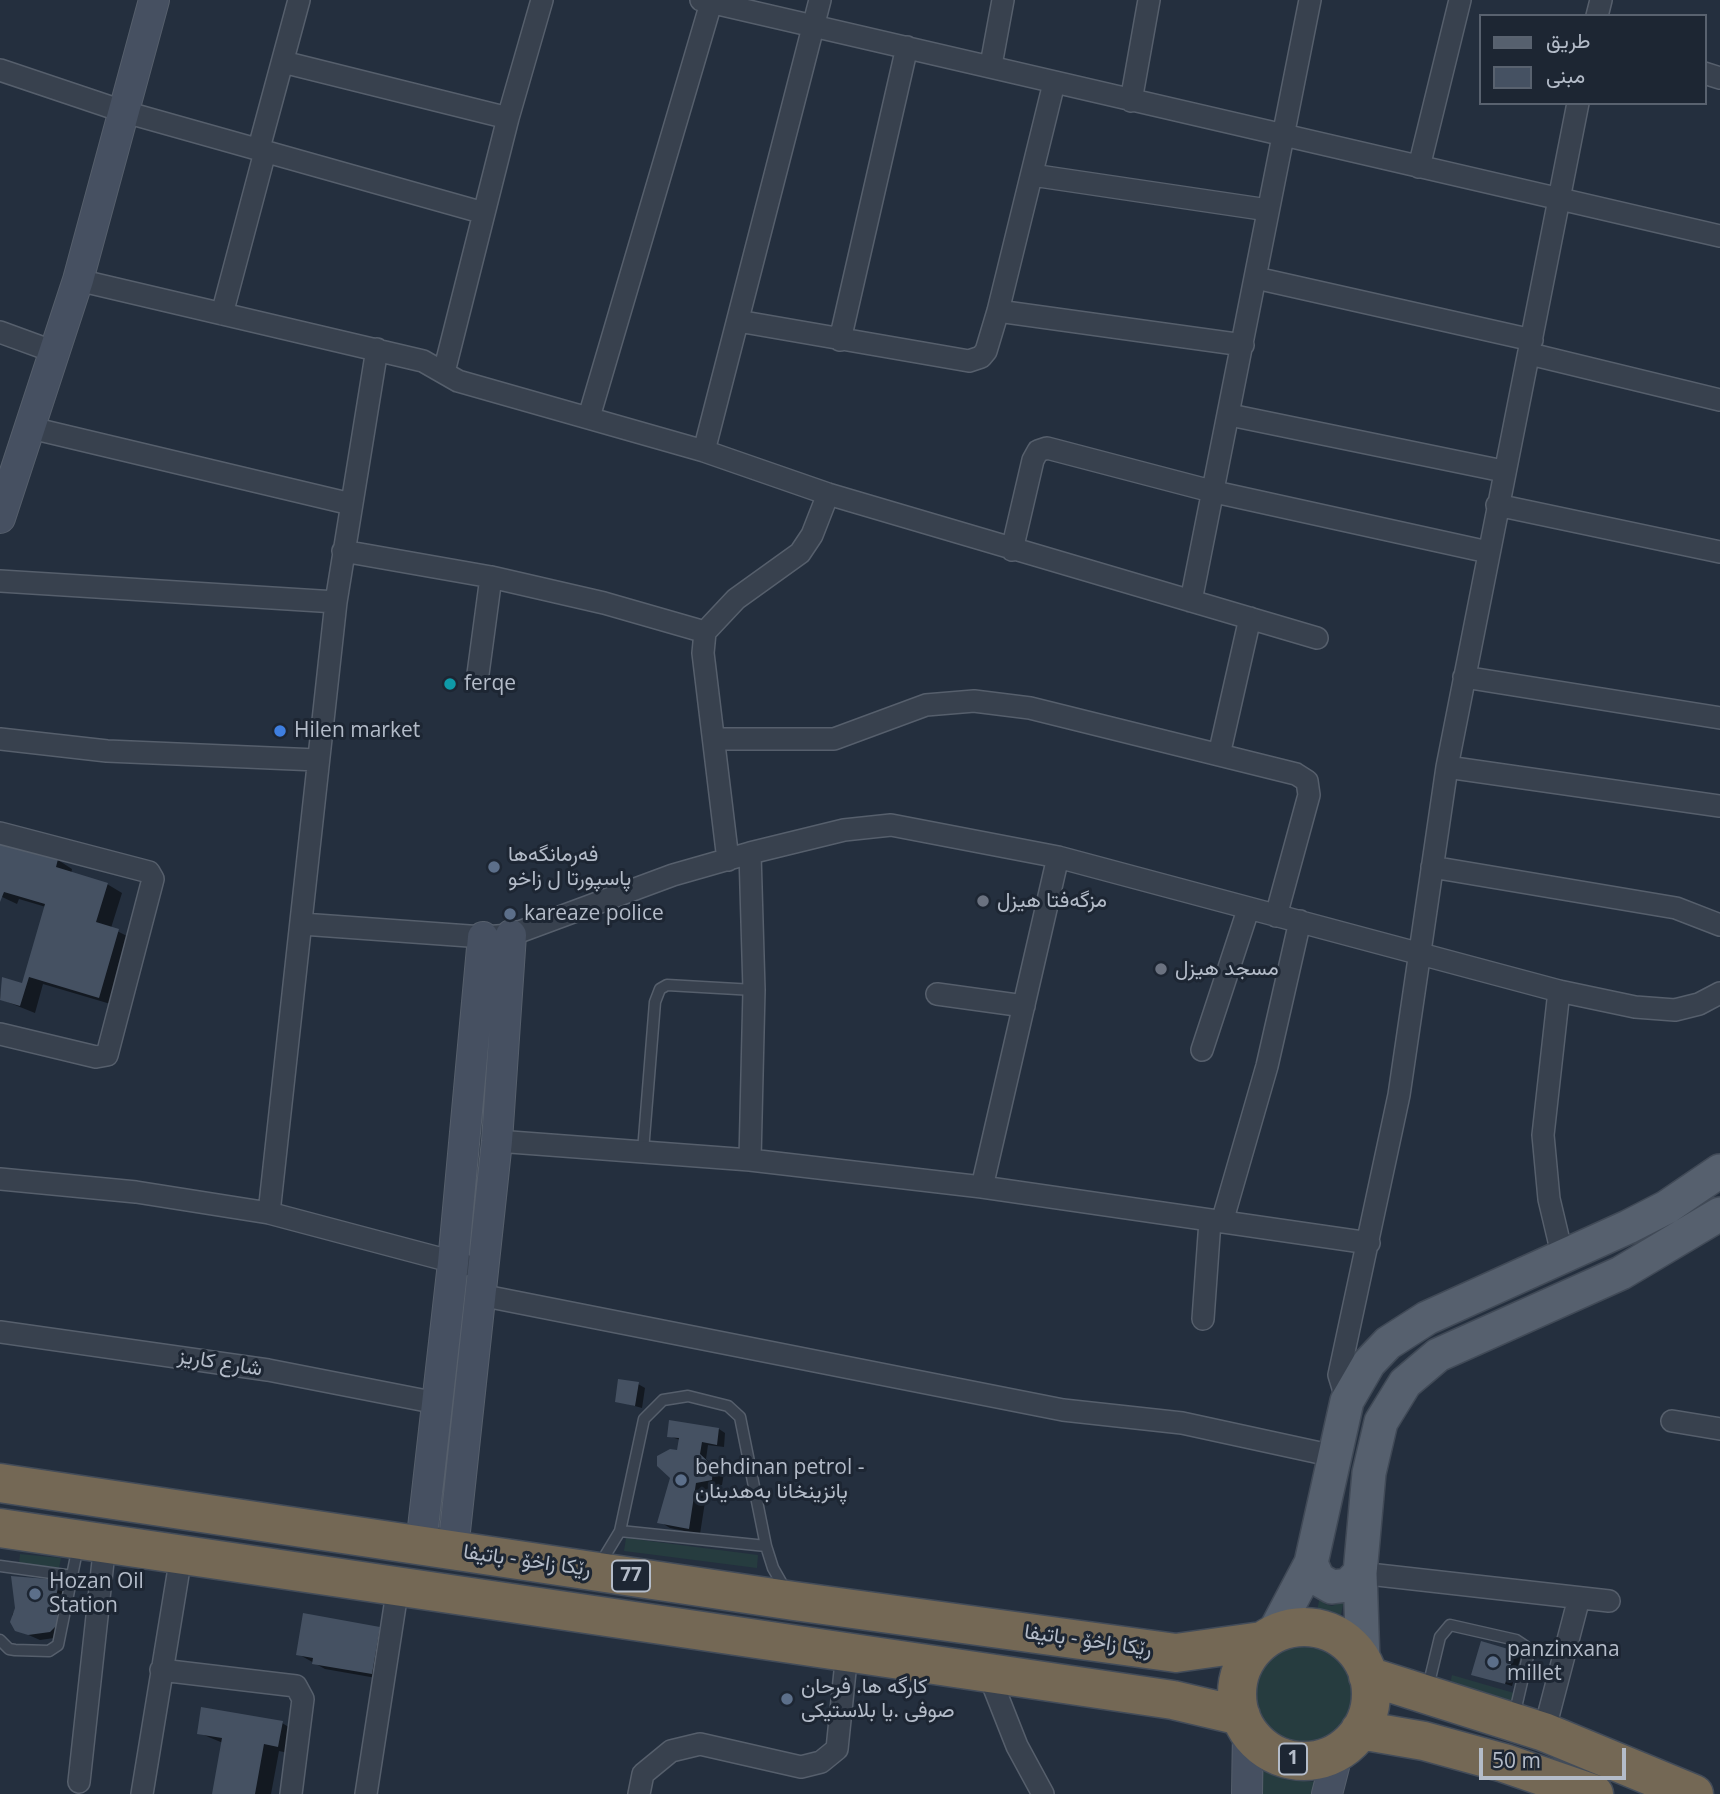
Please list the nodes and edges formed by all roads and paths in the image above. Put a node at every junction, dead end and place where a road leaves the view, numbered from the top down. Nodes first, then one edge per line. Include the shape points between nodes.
1 (154, 0) edge
2 (299, 0) edge
3 (542, 0) edge
4 (820, 0) edge
5 (1003, 0) edge
6 (1149, 0) edge
7 (1310, 0) edge
8 (1460, 0) edge
9 (706, 1) edge
10 (814, 27) junction
11 (907, 47) junction
12 (283, 62) junction
13 (991, 65) junction
14 (0, 70) edge
15 (1054, 83) junction
16 (1131, 102) junction
17 (1578, 105) edge
18 (125, 112) junction
19 (508, 118) junction
20 (1281, 134) junction
21 (262, 150) junction
22 (1419, 167) junction
23 (1032, 175) junction
24 (1558, 197) junction
25 (1268, 210) junction
26 (484, 213) junction
27 (1720, 236) edge
28 (1256, 278) junction
29 (78, 280) junction
30 (998, 311) junction
31 (222, 314) junction
32 (738, 321) junction
33 (0, 332) edge
34 (840, 340) junction
35 (1243, 345) junction
36 (1531, 347) junction
37 (377, 349) junction
38 (52, 351) junction
39 (444, 372) junction
40 (1720, 400) edge
41 (1230, 415) junction
42 (589, 417) junction
43 (27, 427) junction
44 (704, 451) junction
45 (1503, 471) junction
46 (1215, 492) junction
47 (828, 494) junction
48 (351, 504) junction
49 (1497, 505) junction
50 (0, 518) edge
51 (1013, 550) junction
52 (343, 551) junction
53 (1488, 552) junction
54 (1720, 552) edge
55 (491, 576) junction
56 (0, 580) edge
57 (1191, 601) junction
58 (336, 602) junction
59 (1250, 618) junction
60 (705, 632) junction
61 (1317, 638) dead end
62 (478, 674) dead end
63 (1464, 677) junction
64 (1720, 718) edge
65 (0, 738) edge
66 (716, 739) junction
67 (1219, 755) junction
68 (317, 760) junction
69 (1447, 767) junction
70 (1720, 806) edge
71 (0, 834) edge
72 (750, 852) junction
73 (1058, 858) junction
74 (729, 860) junction
75 (1432, 867) junction
76 (1248, 910) junction
77 (1276, 916) junction
78 (1300, 921) junction
79 (302, 924) junction
80 (1720, 925) edge
81 (496, 936) junction
82 (1420, 954) junction
83 (754, 990) junction
84 (1559, 991) junction
85 (1720, 993) edge
86 (937, 994) dead end
87 (1024, 1006) junction
88 (0, 1034) edge
89 (1202, 1050) dead end
90 (497, 1141) junction
91 (643, 1152) junction
92 (750, 1160) junction
93 (1720, 1171) edge
94 (0, 1179) edge
95 (982, 1187) junction
96 (269, 1213) junction
97 (1720, 1214) edge
98 (1216, 1221) junction
99 (1369, 1243) junction
100 (1563, 1258) junction
101 (453, 1263) junction
102 (482, 1282) junction
103 (1203, 1319) dead end
104 (0, 1332) edge
105 (1347, 1401) junction
106 (438, 1403) junction
107 (1672, 1421) dead end
108 (1720, 1429) edge
109 (1334, 1456) junction
110 (0, 1483) edge
111 (0, 1528) edge
112 (620, 1531) junction
113 (766, 1546) junction
114 (437, 1548) junction
115 (86, 1553) junction
116 (181, 1556) junction
117 (1311, 1563) junction
118 (0, 1566) edge
119 (596, 1570) junction
120 (1360, 1573) junction
121 (398, 1586) junction
122 (1579, 1598) junction
123 (794, 1601) junction
124 (1609, 1601) dead end
125 (1268, 1637) junction
126 (0, 1640) edge
127 (847, 1651) junction
128 (1177, 1653) junction
129 (1366, 1669) junction
130 (160, 1670) junction
131 (989, 1675) junction
132 (1426, 1694) junction
133 (1173, 1700) junction
134 (1244, 1723) junction
135 (1528, 1727) junction
136 (1349, 1740) junction
137 (1424, 1741) junction
138 (79, 1782) dead end
139 (142, 1794) edge
140 (291, 1794) edge
141 (366, 1794) edge
142 (639, 1794) edge
143 (1043, 1794) edge
144 (1247, 1794) edge
145 (1328, 1794) edge
146 (1594, 1794) edge
147 (1694, 1794) edge

1 - 18 street
2 - 12 street
3 - 19 street
4 - 10 street
5 - 13 street
6 - 16 street
7 - 20 street
8 - 22 street
9 - 10 street
9 - 42 street
10 - 11 street
10 - 32 street
11 - 13 street
11 - 34 street
12 - 19 street
12 - 21 street
13 - 15 street
14 - 18 street
15 - 16 street
15 - 23 street
16 - 20 street
17 - 24 street
18 - 21 street
18 - 29 street
19 - 26 street
20 - 22 street
20 - 25 street
21 - 26 street
21 - 31 street
22 - 24 street
23 - 25 street
23 - 30 street
24 - 27 street
24 - 36 street
25 - 28 street
26 - 39 street
28 - 35 street
28 - 36 street
29 - 31 street
29 - 38 street
30 - 34 street via 986,351 969,361
30 - 35 street
31 - 37 street
32 - 34 street
32 - 44 street
33 - 38 street
35 - 41 street
36 - 40 street
36 - 45 street
37 - 39 street via 424,361
37 - 48 street
38 - 43 street
39 - 42 street via 458,381
41 - 45 street
41 - 46 street
42 - 44 street
43 - 48 street
43 - 50 street
44 - 47 street
45 - 49 street
46 - 51 street via 1042,449 1033,460
46 - 53 street
46 - 57 street
47 - 51 street
47 - 60 street via 800,553 736,598
48 - 52 street
49 - 53 street
49 - 54 street
51 - 57 street
52 - 55 street
52 - 58 street
53 - 63 street
55 - 60 street
55 - 62 street
56 - 58 street
57 - 59 street
58 - 68 street
59 - 61 street
59 - 67 street
60 - 66 street via 703,653
63 - 64 street
63 - 69 street
65 - 68 street via 107,751
66 - 67 street via 834,739 926,705 974,701 1030,708
66 - 74 street
67 - 77 street via 1302,776 1310,788
68 - 79 street
69 - 70 street
69 - 75 street
71 - 88 street via 145,870 153,879 107,1055 96,1057
72 - 73 street via 844,830 891,825
72 - 74 street
72 - 83 street
73 - 76 street
73 - 87 street
74 - 81 street
75 - 80 street via 1676,908
75 - 82 street
76 - 77 street
76 - 89 street
77 - 78 street
78 - 82 street
78 - 98 street via 1267,1066
79 - 81 street
79 - 96 street
81 - 90 street
81 - 101 street
82 - 84 street
82 - 99 street via 1399,1095
83 - 91 lane via 667,985 660,989 655,1002
83 - 92 street
84 - 85 street via 1656,1010 1699,1004
84 - 100 street via 1543,1135 1549,1199
86 - 87 street
87 - 95 street
90 - 91 street
90 - 102 street
91 - 92 street
92 - 95 street
93 - 100 main road via 1667,1207
94 - 96 street via 136,1192
95 - 98 street
96 - 101 street
97 - 120 main road via 1621,1273 1455,1346 1419,1368 1392,1401 1376,1441
98 - 99 street
98 - 103 street
99 - 105 street via 1339,1376
100 - 105 main road via 1408,1328 1369,1363
101 - 102 street
101 - 106 street
102 - 109 street via 1063,1410 1182,1423
102 - 114 street
104 - 106 street, شارع كاريز via 268,1370
105 - 109 main road
106 - 114 street
107 - 108 street
109 - 117 main road
110 - 114 highway, رێکا زاخۆ - باتیفا / 77
111 - 115 highway, رێکا زاخۆ - باتیفا / 77
112 - 113 lane
112 - 113 lane via 644,1419 663,1400 688,1396 728,1406 740,1418
112 - 119 lane
113 - 123 lane via 773,1568
114 - 119 highway, رێکا زاخۆ - باتیفا / 77
115 - 116 highway, رێکا زاخۆ - باتیفا / 77
115 - 118 lane
115 - 126 lane via 61,1640 54,1649 9,1649
115 - 138 street
116 - 121 highway, رێکا زاخۆ - باتیفا / 77
116 - 130 street
117 - 120 main road via 1318,1579 1332,1587 1348,1585
117 - 125 main road
119 - 123 highway, رێکا زاخۆ - باتیفا / 77
120 - 122 street
120 - 129 main road
121 - 127 highway, رێکا زاخۆ - باتیفا / 77
121 - 141 street
122 - 124 street
122 - 135 street
123 - 128 highway, رێکا زاخۆ - باتیفا / 77
125 - 128 highway, رێکا زاخۆ - باتیفا / 77
125 - 129 highway via 1294,1627 1315,1627 1342,1640
125 - 134 highway via 1246,1660 1238,1683
127 - 131 highway, رێکا زاخۆ - باتیفا / 77
127 - 142 street via 836,1749 821,1762 801,1767 700,1744 671,1751 643,1774
128 - 133 highway via 1189,1678 1184,1691
129 - 132 highway
129 - 136 highway via 1370,1704
130 - 139 street via 159,1758
130 - 140 street via 296,1686 303,1699
131 - 133 highway, رێکا زاخۆ - باتیفا / 77
131 - 143 street via 1017,1746
132 - 135 highway
132 - 135 lane via 1440,1637 1450,1625 1516,1640 1528,1656
132 - 137 highway via 1418,1712
133 - 134 highway, رێکا زاخۆ - باتیفا / 77
134 - 136 highway, 1 via 1262,1745 1279,1756 1299,1760 1319,1759
134 - 144 street
135 - 147 highway
136 - 137 highway
136 - 145 street
137 - 146 highway

